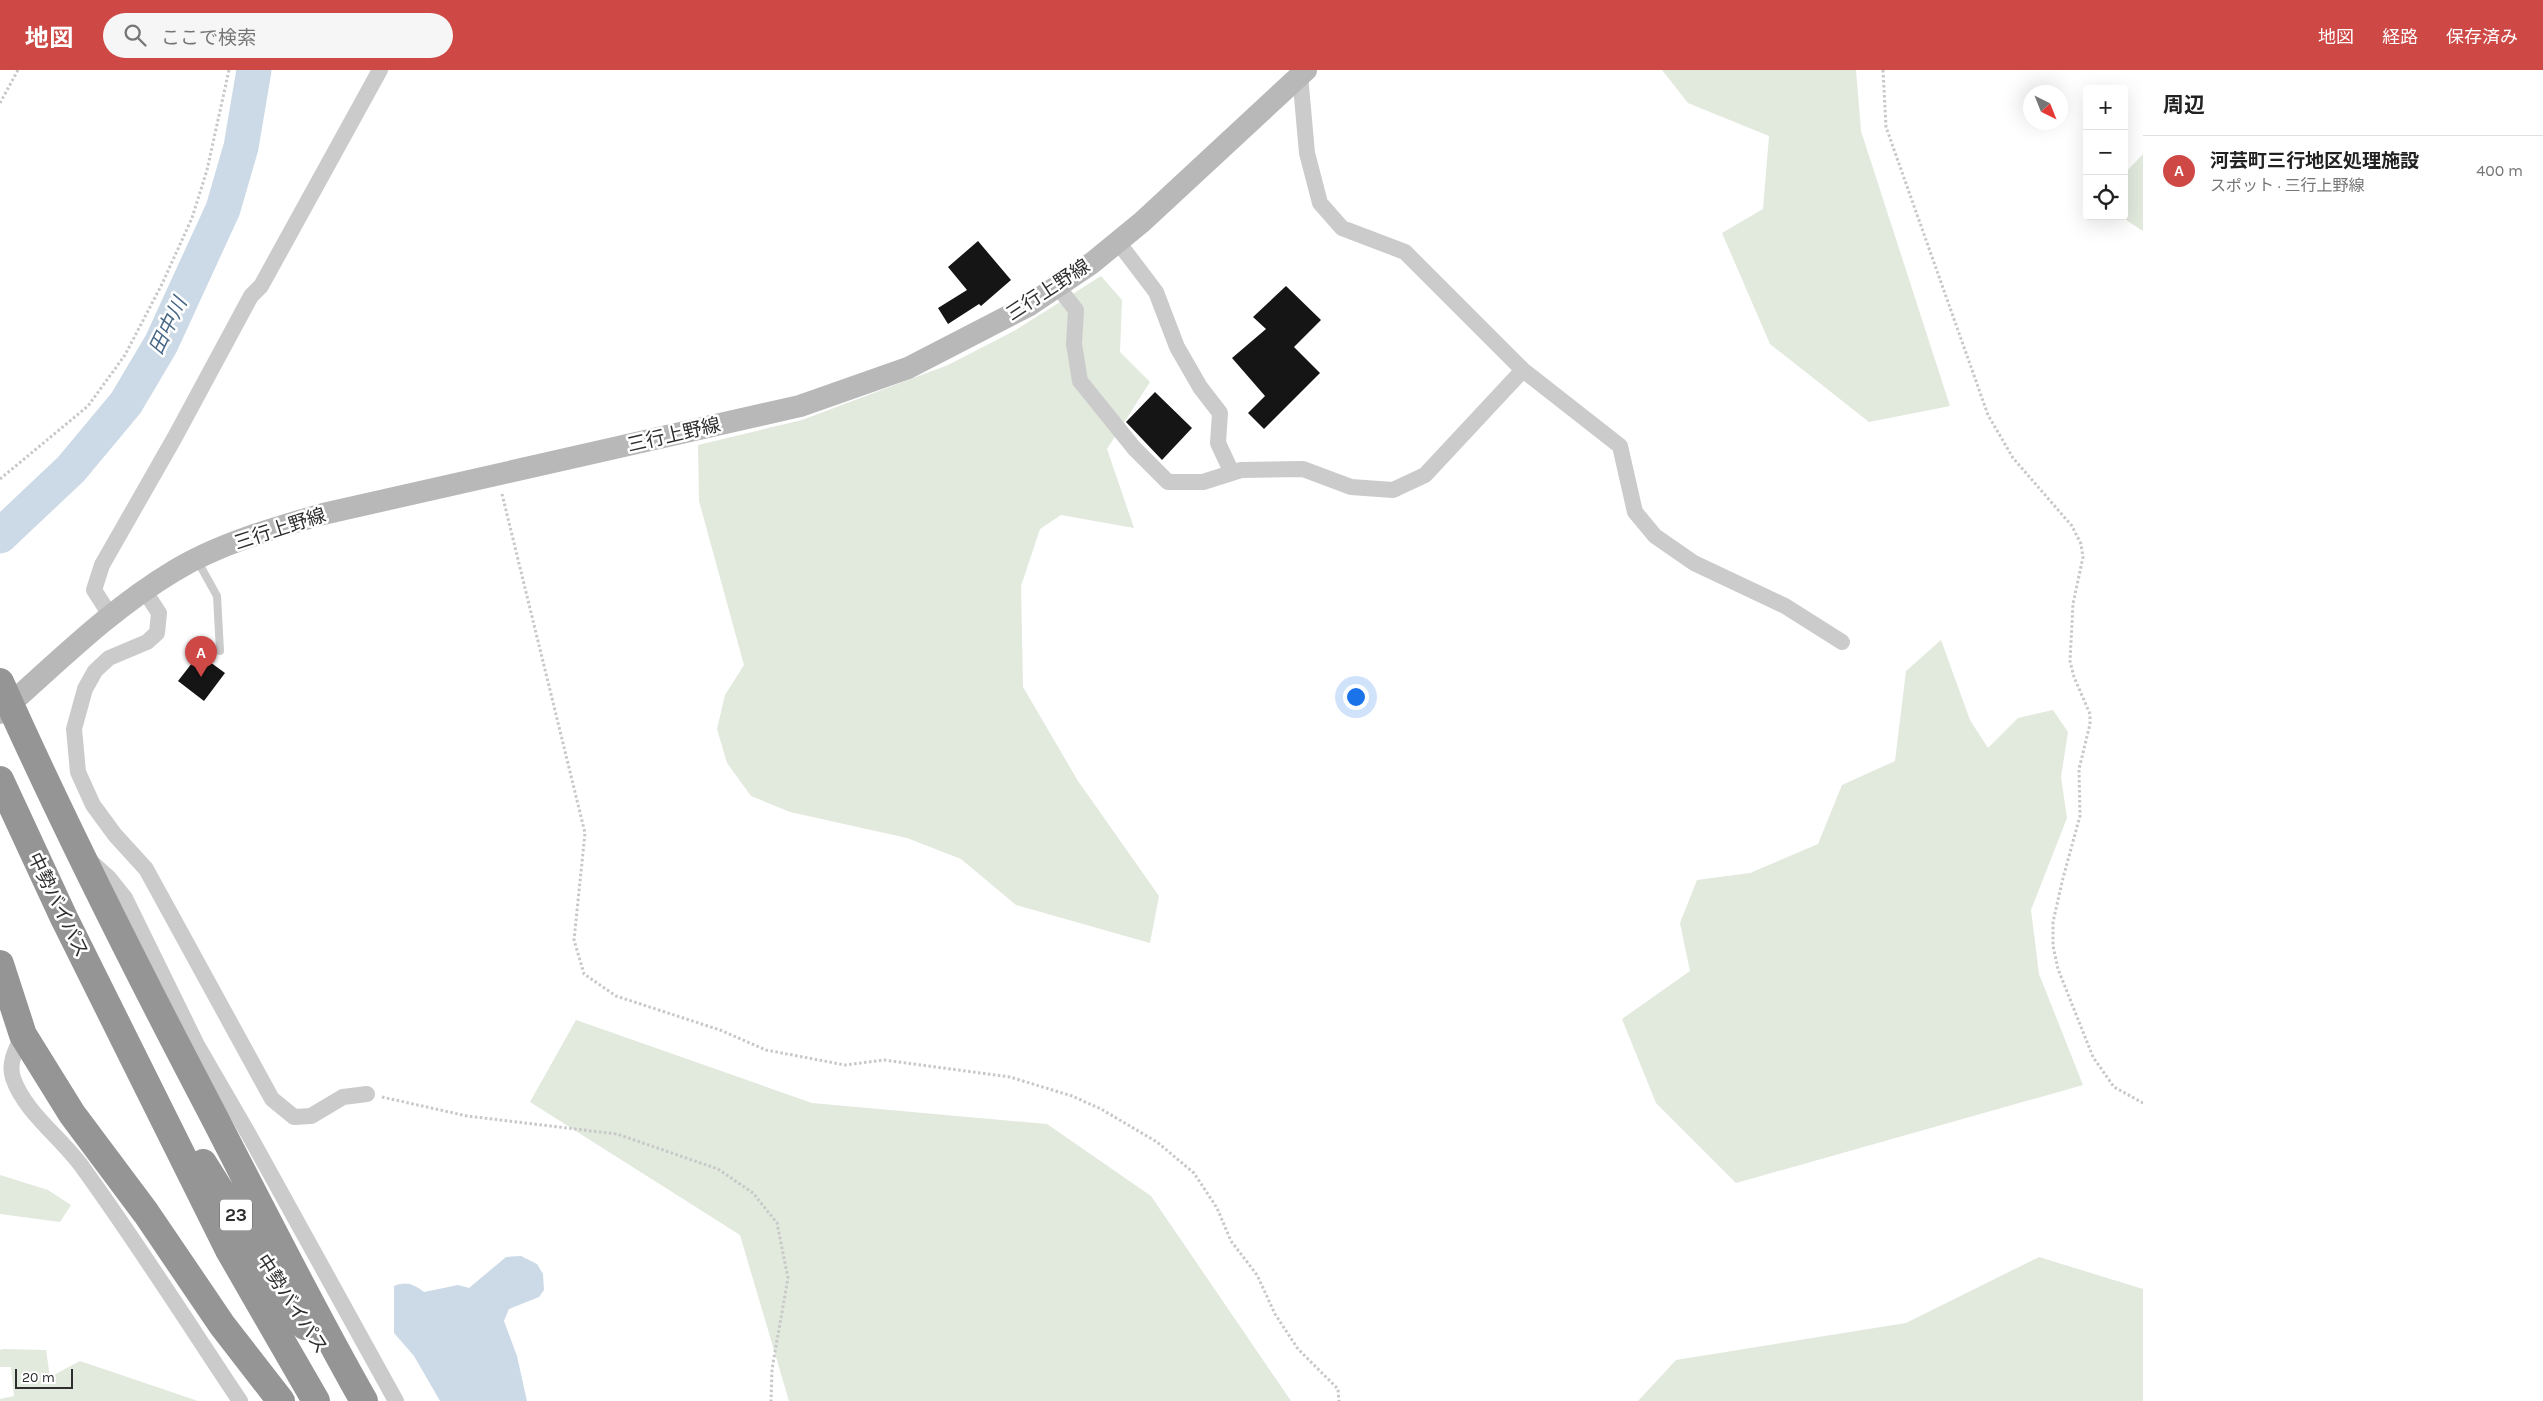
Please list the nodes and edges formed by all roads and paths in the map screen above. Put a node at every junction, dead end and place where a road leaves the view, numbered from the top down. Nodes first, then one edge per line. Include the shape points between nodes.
1 (18, 70) edge
2 (229, 70) edge
3 (380, 70) edge
4 (1884, 70) edge
5 (1303, 73) edge
6 (0, 103) edge
7 (1118, 242) junction
8 (1058, 287) junction
9 (1524, 370) junction
10 (1232, 473) junction
11 (498, 476) junction
12 (0, 479) edge
13 (197, 560) junction
14 (144, 590) junction
15 (110, 615) junction
16 (1842, 642) dead end
17 (220, 651) dead end
18 (3, 700) edge
19 (0, 780) edge
20 (79, 851) junction
21 (0, 964) edge
22 (119, 1028) junction
23 (23, 1035) junction
24 (367, 1094) joint
25 (2143, 1103) edge
26 (240, 1401) edge
27 (281, 1401) edge
28 (316, 1401) edge
29 (355, 1401) edge
30 (364, 1401) edge
31 (396, 1401) edge
32 (771, 1401) edge
33 (1339, 1401) edge

1 - 6 path
2 - 12 path via 207,170 192,218 125,354 88,406
3 - 15 street via 102,565 94,590
4 - 25 path via 1886,127 1988,415 2013,458 2072,526 2081,544 2083,557 2073,604 2070,661 2090,714 2090,724 2079,769 2080,816 2055,913 2053,946 2058,969 2093,1057 2114,1087
5 - 7 main road, 三行上野線
5 - 9 street via 1307,153 1320,204 1342,228 1405,252
7 - 8 main road, 三行上野線
7 - 10 street via 1156,292 1177,348 1200,387 1220,412 1218,443
8 - 10 street via 1076,310 1074,344 1080,381 1134,448 1168,482 1203,482
8 - 11 main road, 三行上野線 via 995,324 908,368 808,403
9 - 10 street via 1425,475 1393,490 1351,487 1303,469
9 - 16 street via 1620,446 1635,512 1655,536 1694,563 1785,606
11 - 13 main road, 三行上野線 via 323,514 270,529
11 - 33 path via 585,833 574,940 584,974 616,996 720,1030 766,1050 844,1065 884,1060 1010,1077 1072,1096 1101,1109 1157,1142 1194,1173 1217,1208 1231,1241 1257,1275 1275,1314 1298,1349 1338,1388
13 - 14 main road, 三行上野線 via 176,569
13 - 17 lane via 217,596
14 - 15 main road, 三行上野線
14 - 24 street via 159,613 157,633 147,642 109,658 95,671 85,689 74,729 78,772 89,797 115,835 146,869 272,1099 294,1118 311,1116 343,1097
15 - 18 main road, 三行上野線
18 - 20 highway
19 - 22 highway, 中勢バイパス / 23
20 - 30 highway via 286,1258
20 - 31 street via 109,878 125,898 197,1045
21 - 23 highway
22 - 28 highway, 中勢バイパス / 23 via 228,1250
22 - 29 highway, 中勢バイパス / 23 via 282,1292
23 - 26 street via 12,1057 12,1077 25,1101 82,1166
23 - 27 highway via 72,1114
24 - 32 path via 467,1116 617,1134 718,1169 754,1193 777,1224 788,1278 772,1369

